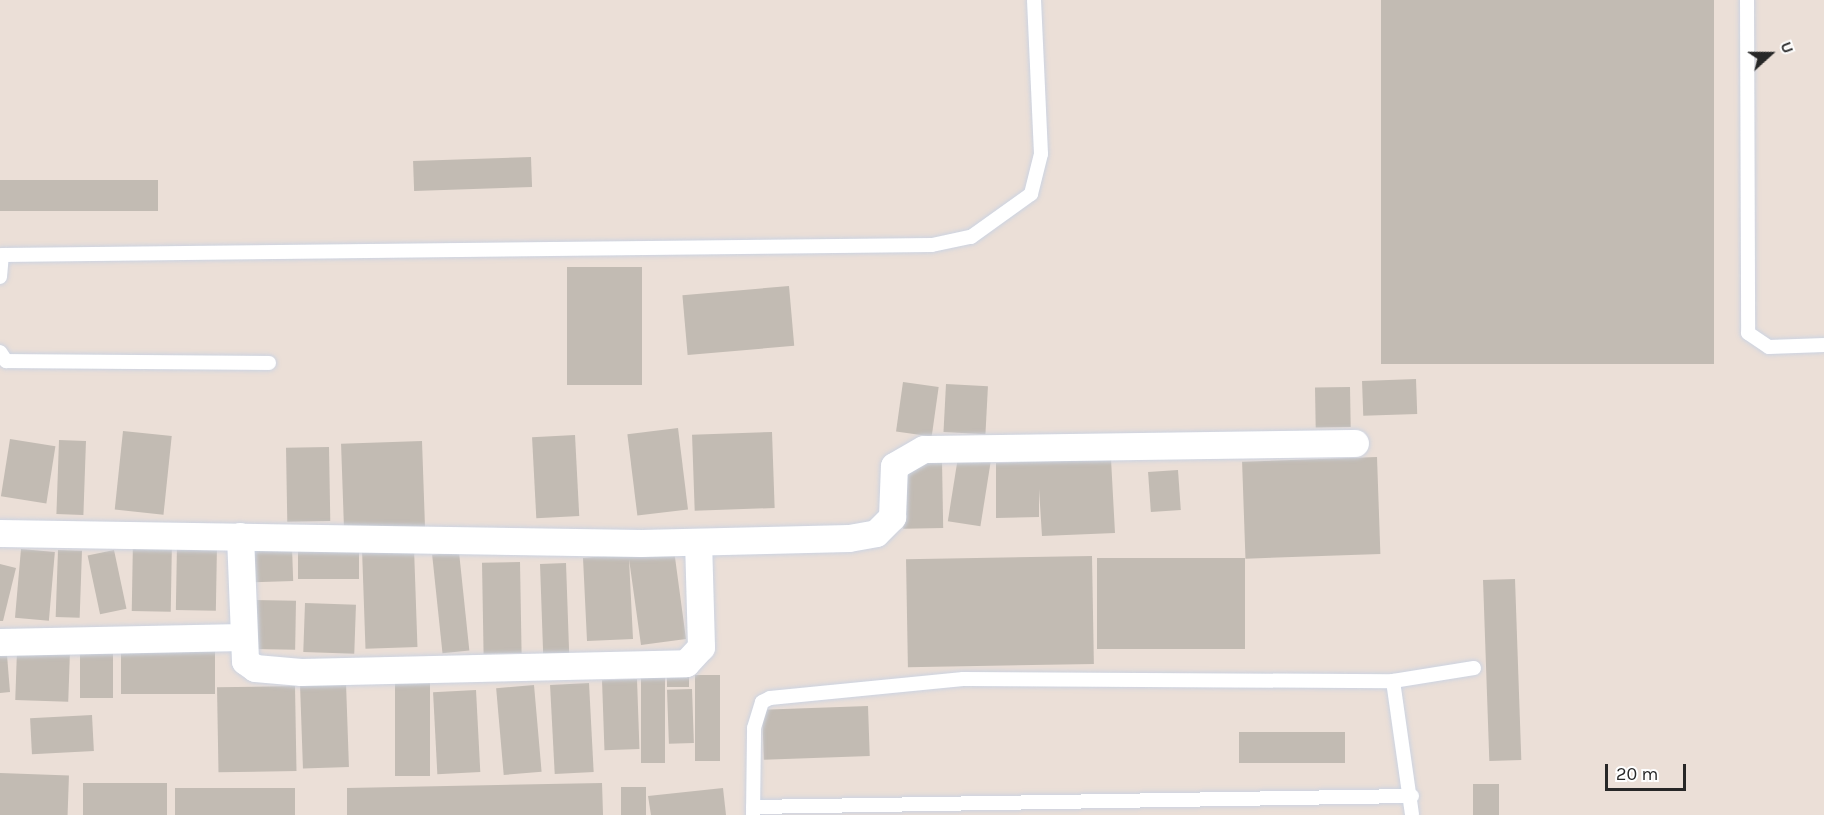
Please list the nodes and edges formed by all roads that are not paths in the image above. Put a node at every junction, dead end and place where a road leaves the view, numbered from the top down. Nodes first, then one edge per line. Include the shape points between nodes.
1 (1034, 0) edge
2 (1747, 0) edge
3 (1, 255) edge
4 (0, 278) edge
5 (1824, 345) edge
6 (0, 352) edge
7 (269, 363) dead end
8 (1355, 443) dead end
9 (0, 533) edge
10 (240, 536) junction
11 (698, 542) junction
12 (242, 637) junction
13 (0, 642) edge
14 (1474, 668) dead end
15 (1393, 681) junction
16 (1412, 796) junction
17 (753, 811) edge
18 (1412, 815) edge

1 - 3 lane via 1041,154 1031,194 971,237 932,245
2 - 5 lane via 1748,333 1769,346
3 - 4 lane
6 - 7 lane via 6,361
8 - 11 street via 924,449 894,466 892,517 876,533
9 - 10 street
10 - 11 street
10 - 12 street
11 - 12 street via 700,647 686,663 301,672 255,668 241,653
12 - 13 street
14 - 15 lane
15 - 16 lane
15 - 17 lane via 1074,676 912,683 770,698 762,702 754,728
16 - 17 lane
16 - 18 lane

